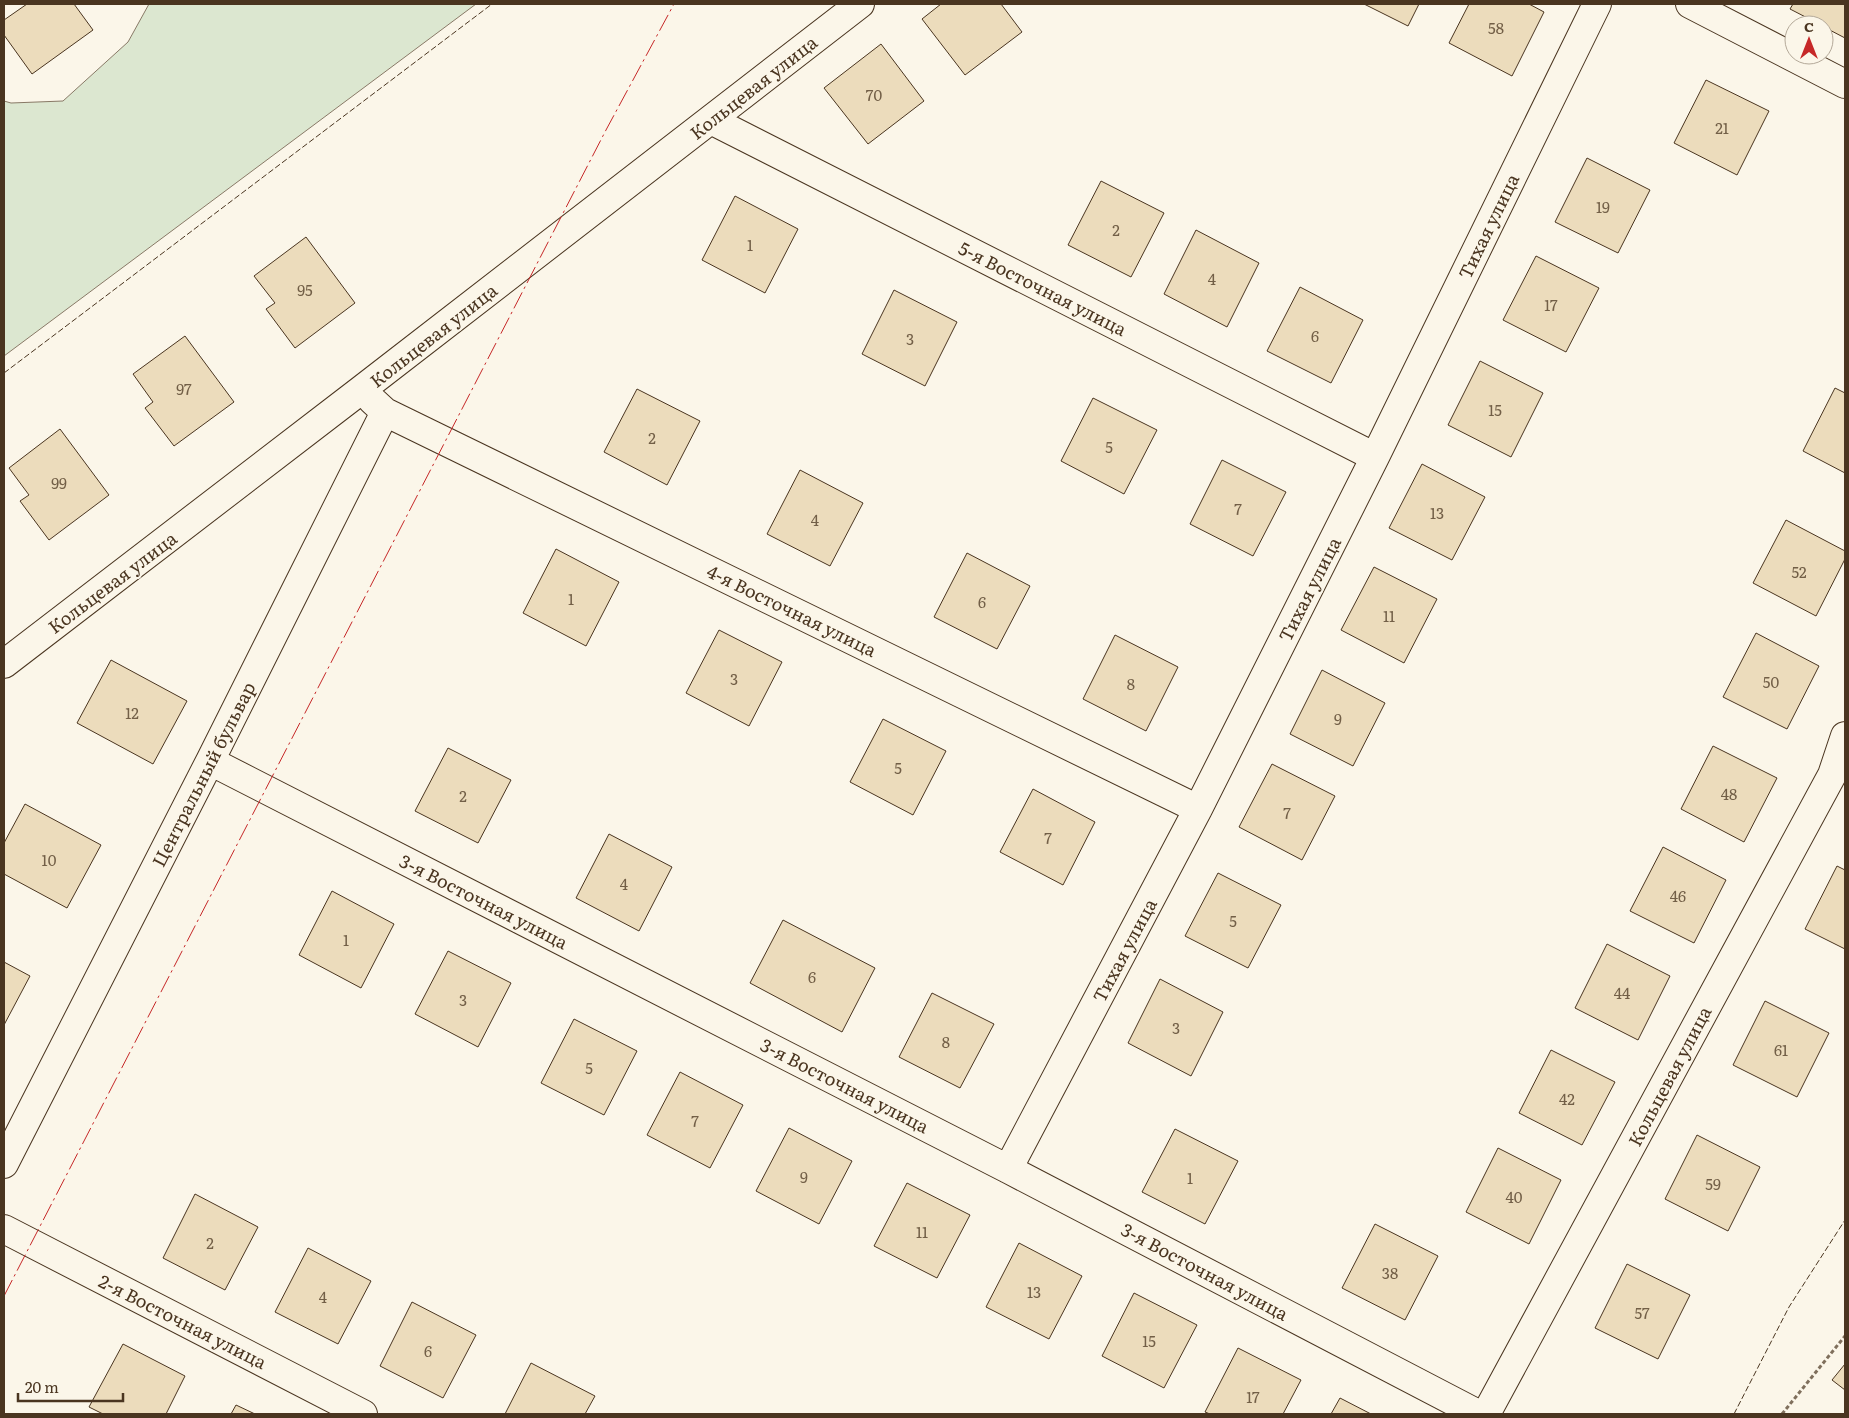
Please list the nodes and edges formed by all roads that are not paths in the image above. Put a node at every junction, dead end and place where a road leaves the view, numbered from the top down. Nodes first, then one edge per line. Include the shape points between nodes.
1 (860, 4) edge
2 (1597, 4) edge
3 (1690, 4) edge
4 (1845, 84) edge
5 (712, 120) junction
6 (361, 390) junction
7 (385, 412) junction
8 (1375, 457) junction
9 (4, 664) edge
10 (1845, 736) edge
11 (210, 761) junction
12 (1198, 809) junction
13 (4, 1164) edge
14 (1008, 1169) junction
15 (4, 1229) edge
16 (363, 1414) edge
17 (1478, 1414) edge
18 (1486, 1414) edge

1 - 5 lane, Кольцевая улица
2 - 8 lane, Тихая улица
3 - 4 lane
5 - 6 lane, Кольцевая улица
5 - 8 lane, 5-я Восточная улица
6 - 7 lane
6 - 9 lane, Кольцевая улица
7 - 11 lane, Центральный бульвар
7 - 12 lane, 4-я Восточная улица
8 - 12 lane, Тихая улица
10 - 18 lane, Кольцевая улица via 1832,775
11 - 13 lane, Центральный бульвар
11 - 14 lane, 3-я Восточная улица
12 - 14 lane, Тихая улица
14 - 17 lane, 3-я Восточная улица
15 - 16 lane, 2-я Восточная улица

